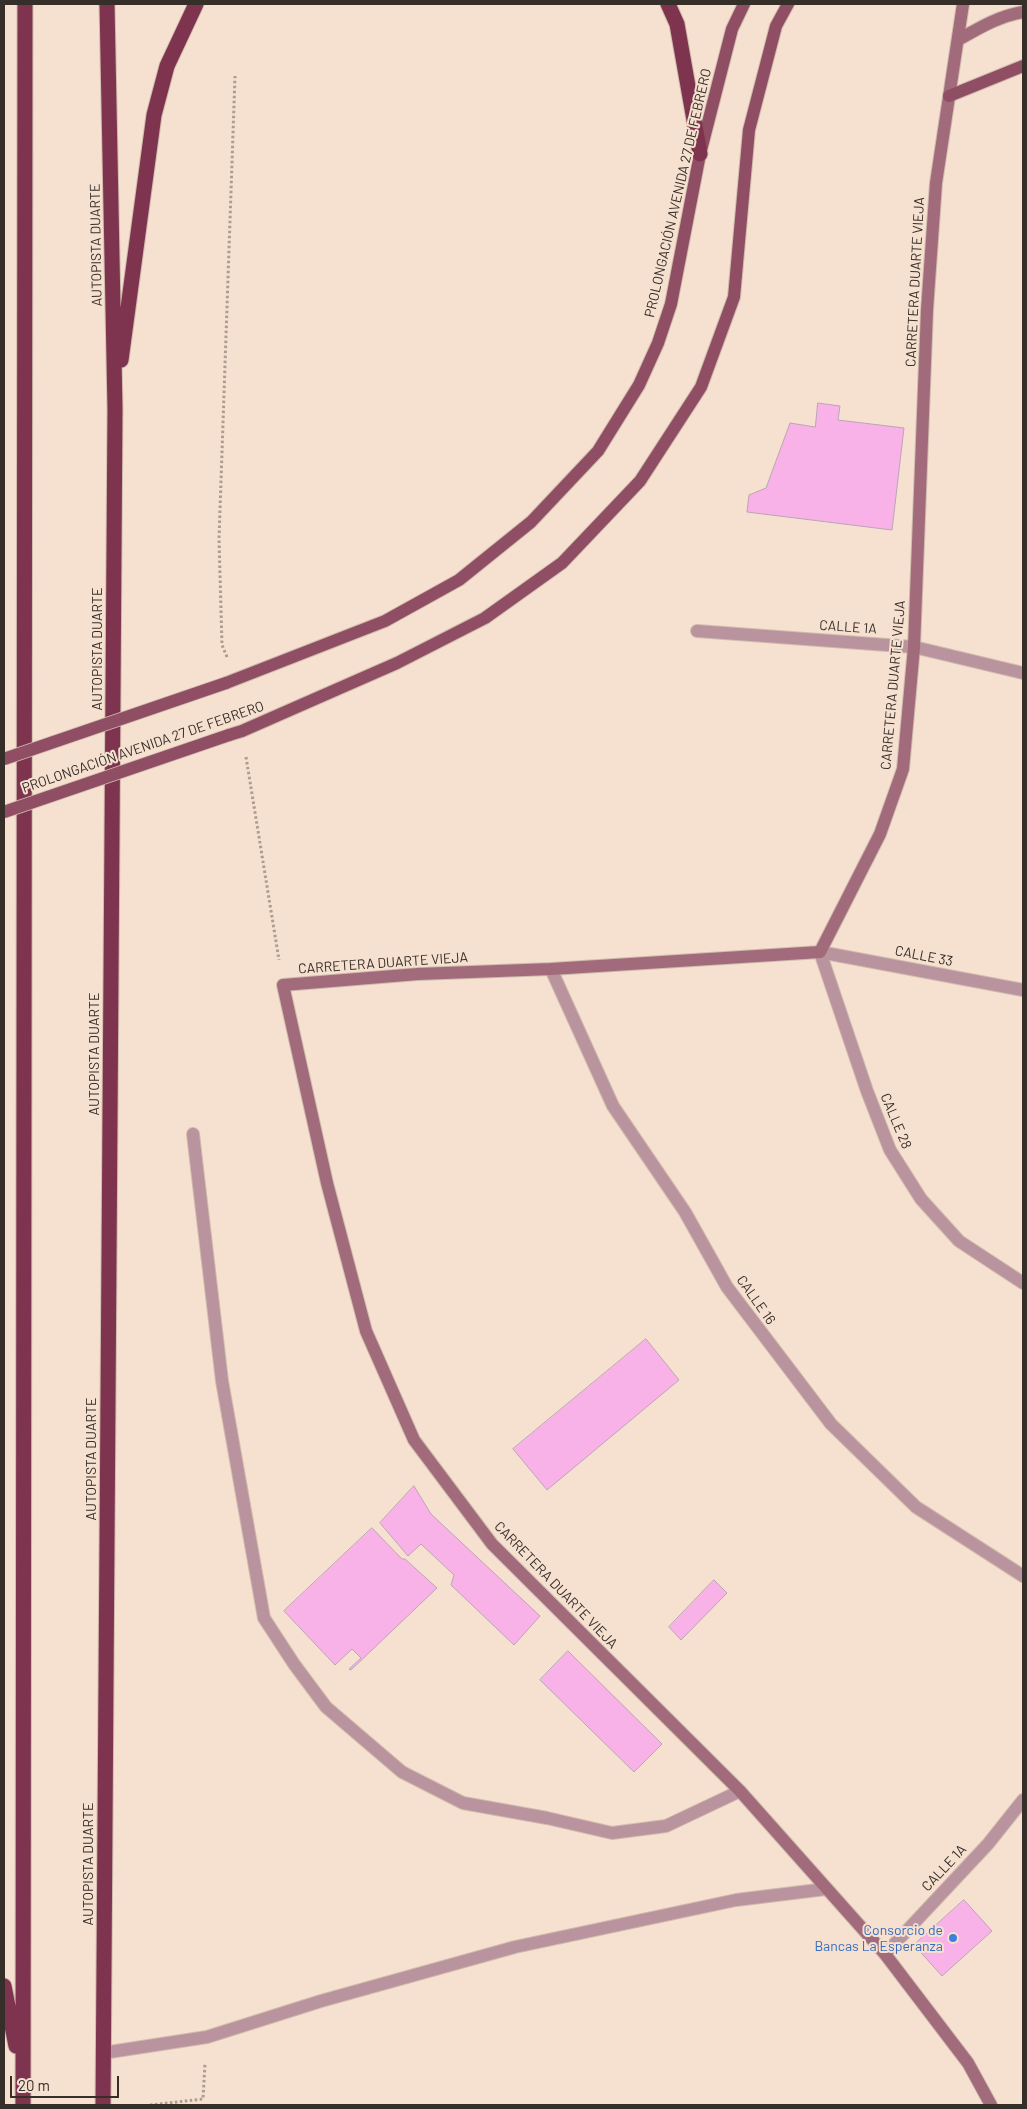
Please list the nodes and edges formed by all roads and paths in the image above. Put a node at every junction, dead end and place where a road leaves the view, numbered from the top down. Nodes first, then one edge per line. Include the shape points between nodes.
1 (26, 4) edge
2 (107, 4) edge
3 (196, 4) edge
4 (668, 4) edge
5 (744, 4) edge
6 (788, 4) edge
7 (963, 4) edge
8 (1023, 12) edge
9 (958, 40) junction
10 (1023, 66) edge
11 (235, 76) dead end
12 (949, 96) junction
13 (700, 154) junction
14 (115, 408) junction
15 (697, 631) dead end
16 (222, 644) dead end
17 (914, 647) junction
18 (1023, 673) edge
19 (242, 731) junction
20 (4, 759) edge
21 (4, 812) edge
22 (820, 952) junction
23 (551, 969) junction
24 (284, 985) junction
25 (1023, 990) edge
26 (193, 1134) dead end
27 (1023, 1283) edge
28 (1023, 1576) edge
29 (740, 1791) junction
30 (1023, 1800) edge
31 (826, 1889) junction
32 (885, 1954) junction
33 (4, 1986) edge
34 (206, 2037) junction
35 (103, 2053) junction
36 (23, 2078) junction
37 (23, 2105) edge
38 (103, 2105) edge
39 (150, 2105) edge
40 (991, 2105) edge

1 - 36 highway
2 - 14 highway, AUTOPISTA DUARTE
3 - 14 highway via 167,66 154,115
4 - 13 highway via 679,32
5 - 13 main road, PROLONGACIÓN AVENIDA 27 DE FEBRERO via 732,29
6 - 19 main road, PROLONGACIÓN AVENIDA 27 DE FEBRERO via 776,26 749,130 734,297 701,387 640,481 562,562 485,618 397,663
7 - 9 main road, CARRETERA DUARTE VIEJA
8 - 9 main road via 985,25
9 - 12 main road, CARRETERA DUARTE VIEJA
10 - 12 main road
11 - 16 path via 219,539
12 - 17 main road, CARRETERA DUARTE VIEJA via 936,183 927,300
13 - 20 main road, PROLONGACIÓN AVENIDA 27 DE FEBRERO, bridge via 671,304 639,385 598,451 530,522 459,580 385,621 231,681
14 - 35 highway, AUTOPISTA DUARTE
15 - 17 street, CALLE 1A
17 - 18 street, CALLE 1A
17 - 22 main road, CARRETERA DUARTE VIEJA via 903,769 880,834
19 - 21 main road, PROLONGACIÓN AVENIDA 27 DE FEBRERO, bridge
19 - 24 path
22 - 23 main road, CARRETERA DUARTE VIEJA
22 - 25 street, CALLE 33
22 - 27 street, CALLE 28 via 890,1150 920,1199 959,1241
23 - 24 main road, CARRETERA DUARTE VIEJA via 418,974
23 - 28 street, CALLE 16 via 612,1106 685,1212 727,1287 831,1424 916,1507
24 - 29 main road, CARRETERA DUARTE VIEJA via 327,1183 366,1331 414,1440 492,1544
26 - 29 street via 222,1381 264,1618 326,1708 402,1772 463,1802 612,1833 666,1826
29 - 31 main road, CARRETERA DUARTE VIEJA
30 - 32 street, CALLE 1A via 988,1844
31 - 32 main road, CARRETERA DUARTE VIEJA
31 - 34 street via 736,1900 515,1947 321,2000
32 - 40 main road, CARRETERA DUARTE VIEJA via 968,2063
33 - 36 highway
34 - 35 street
34 - 39 path via 203,2099
35 - 38 highway, AUTOPISTA DUARTE
36 - 37 highway

